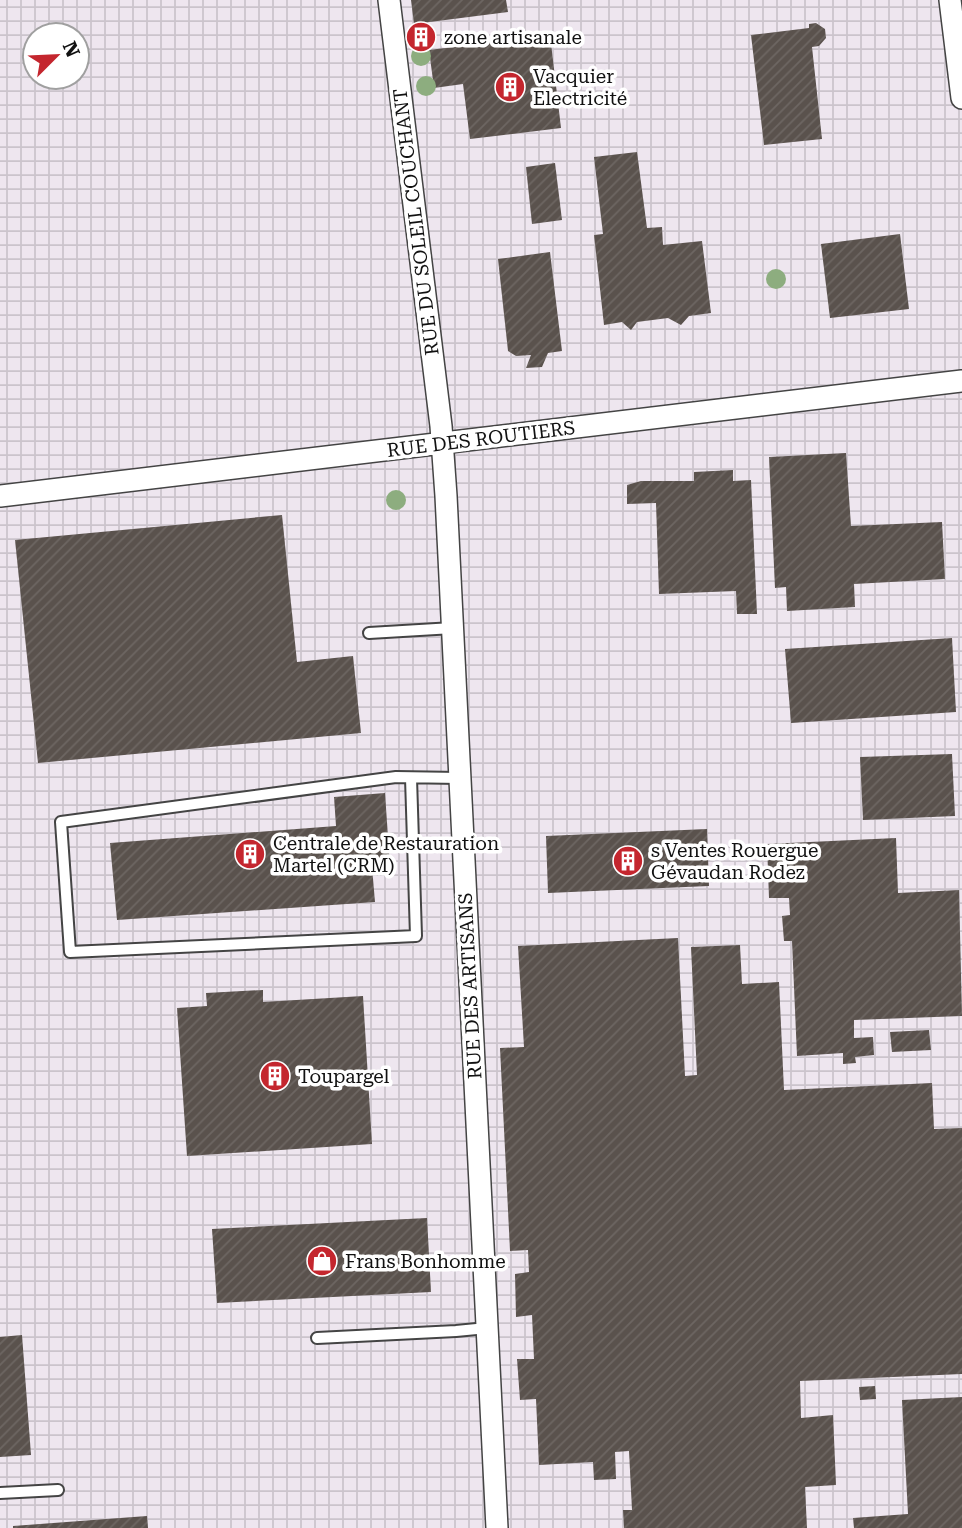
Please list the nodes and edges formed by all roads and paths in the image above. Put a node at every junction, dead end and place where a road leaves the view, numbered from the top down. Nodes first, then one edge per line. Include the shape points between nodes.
1 (389, 0) edge
2 (950, 0) edge
3 (962, 99) edge
4 (962, 381) edge
5 (443, 444) junction
6 (0, 496) edge
7 (453, 628) junction
8 (369, 633) dead end
9 (411, 778) junction
10 (460, 778) junction
11 (487, 1328) junction
12 (317, 1338) dead end
13 (58, 1490) dead end
14 (0, 1493) edge
15 (497, 1528) edge

1 - 5 street, RUE DU SOLEIL COUCHANT
2 - 3 street
4 - 5 street, RUE DES ROUTIERS
5 - 6 street, RUE DES ROUTIERS
5 - 7 street, RUE DES ARTISANS
7 - 8 lane
7 - 10 street, RUE DES ARTISANS
9 - 9 lane via 61,822 70,952 416,936
9 - 10 lane
10 - 11 street, RUE DES ARTISANS
11 - 12 lane
11 - 15 street, RUE DES ARTISANS
13 - 14 lane

